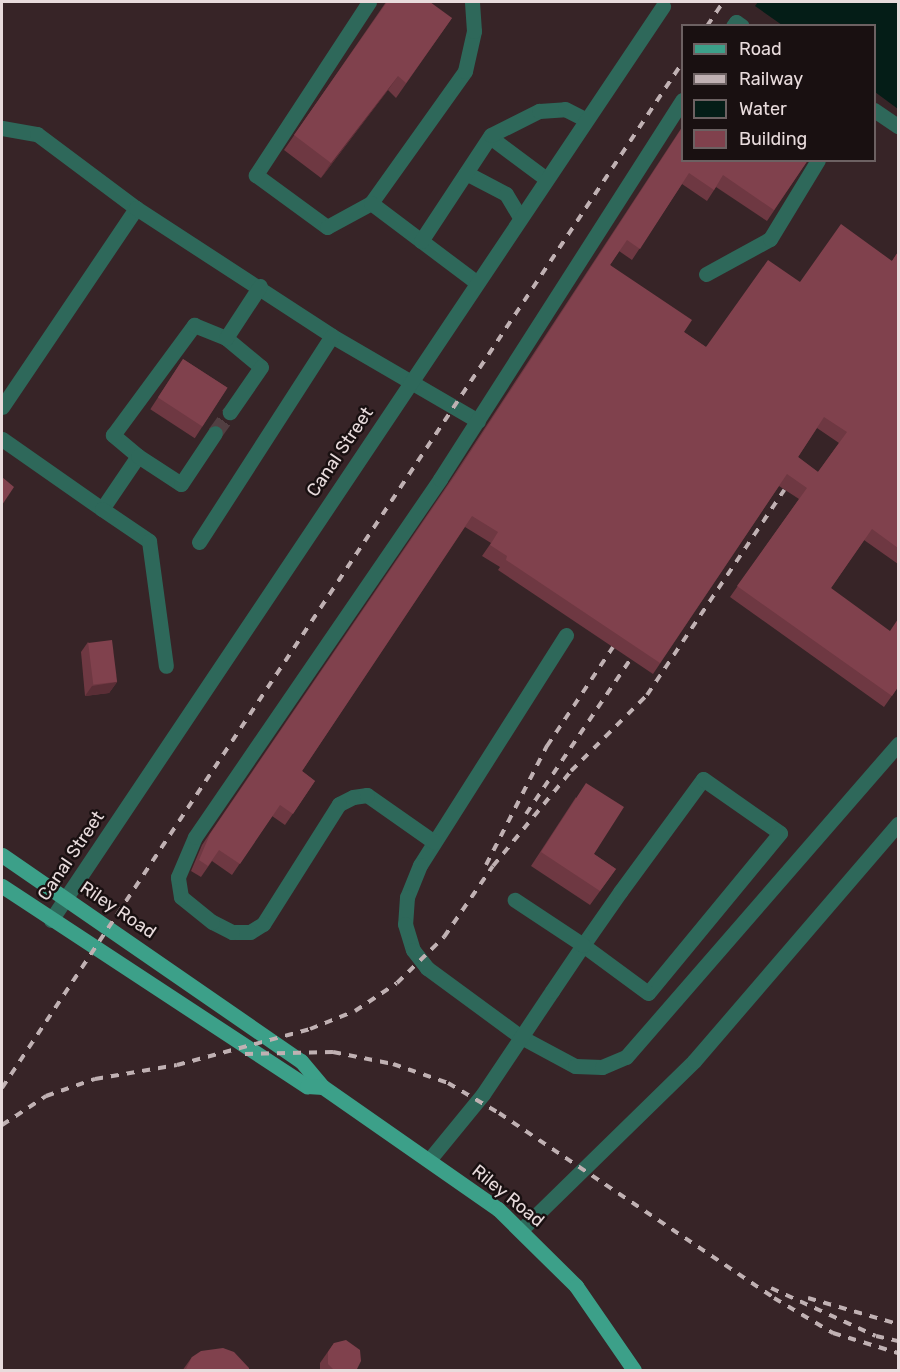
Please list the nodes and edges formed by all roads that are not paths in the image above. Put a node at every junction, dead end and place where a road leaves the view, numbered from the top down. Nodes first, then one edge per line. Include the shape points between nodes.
1 (369, 2) edge
2 (472, 2) edge
3 (663, 6) dead end
4 (681, 102) edge
5 (876, 112) edge
6 (585, 119) junction
7 (898, 126) edge
8 (2, 128) edge
9 (490, 137) junction
10 (817, 162) edge
11 (466, 173) junction
12 (545, 178) junction
13 (371, 203) junction
14 (136, 208) junction
15 (520, 217) junction
16 (421, 241) junction
17 (706, 274) dead end
18 (476, 282) junction
19 (260, 286) junction
20 (332, 336) junction
21 (225, 338) junction
22 (410, 383) junction
23 (2, 407) edge
24 (230, 412) tunnel mouth
25 (478, 421) junction
26 (215, 433) tunnel mouth
27 (2, 438) edge
28 (138, 456) junction
29 (102, 509) junction
30 (200, 542) dead end
31 (566, 635) dead end
32 (166, 666) dead end
33 (898, 744) edge
34 (898, 824) edge
35 (434, 842) junction
36 (2, 855) edge
37 (2, 886) edge
38 (67, 899) junction
39 (515, 900) dead end
40 (51, 920) junction
41 (583, 945) junction
42 (521, 1037) junction
43 (323, 1087) junction
44 (429, 1160) junction
45 (521, 1230) junction
46 (634, 1371) edge

1 - 13 street via 256,175 327,227
2 - 13 street via 474,31 465,71
3 - 6 street, Canal Street
4 - 25 street
5 - 7 street
6 - 9 street via 565,109 539,111 510,122
6 - 12 street, Canal Street
8 - 14 street via 37,134
9 - 11 street
9 - 12 street
10 - 17 street via 770,240
11 - 15 street via 506,194
11 - 16 street
12 - 15 street, Canal Street
13 - 16 street
14 - 19 street
14 - 23 street
15 - 18 street, Canal Street
16 - 18 street
18 - 22 street, Canal Street
19 - 20 street
19 - 21 street
20 - 22 street
20 - 30 street
21 - 24 street via 261,367
21 - 28 street via 194,325 187,334 113,435
22 - 25 street
22 - 38 street, Canal Street
25 - 35 street via 195,837 177,877 181,897 212,922 232,932 250,932 263,924 339,804 353,797 367,795
26 - 28 street via 181,484
27 - 29 street
28 - 29 street
29 - 32 street via 149,541
31 - 35 street
33 - 42 street via 626,1058 602,1067 575,1066
34 - 45 street via 694,1061
35 - 42 street via 407,897 405,924 413,950 427,968
36 - 38 main road, Riley Road
37 - 40 main road, Riley Road
38 - 40 street, Canal Street
38 - 43 main road, Riley Road via 301,1061
39 - 41 street
40 - 43 main road, Riley Road via 307,1086
41 - 41 street via 703,779 780,833 648,993
41 - 42 street
42 - 44 street via 483,1094
43 - 44 main road, Riley Road
44 - 45 main road, Riley Road via 482,1196
45 - 46 main road, Riley Road via 576,1286

